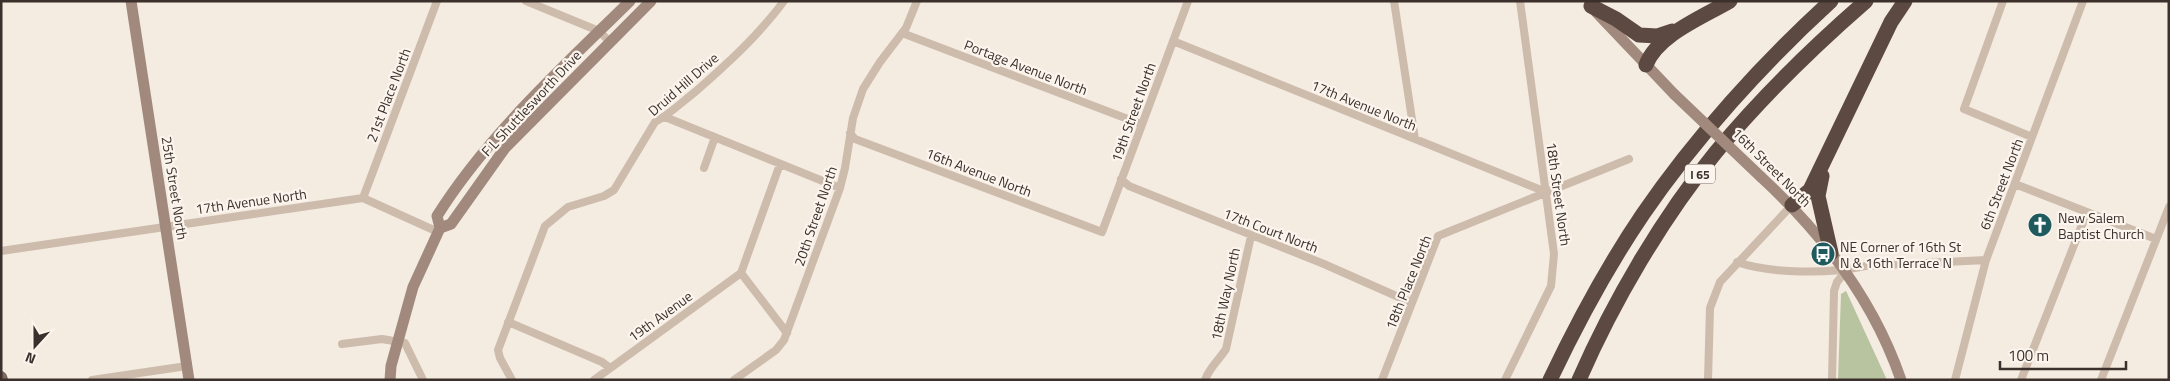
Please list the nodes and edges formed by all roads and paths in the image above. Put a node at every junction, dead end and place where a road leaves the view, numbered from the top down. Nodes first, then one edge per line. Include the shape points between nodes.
1 (131, 1) edge
2 (437, 1) edge
3 (526, 1) edge
4 (630, 1) edge
5 (651, 1) edge
6 (784, 1) edge
7 (916, 1) edge
8 (1188, 1) edge
9 (1394, 1) edge
10 (1520, 1) edge
11 (1730, 1) edge
12 (1831, 1) edge
13 (1866, 1) edge
14 (1905, 1) edge
15 (2003, 1) edge
16 (2083, 1) edge
17 (1588, 4) edge
18 (1681, 29) junction
19 (599, 31) junction
20 (902, 33) junction
21 (1173, 41) junction
22 (610, 42) junction
23 (1646, 65) junction
24 (665, 117) junction
25 (1141, 124) junction
26 (850, 133) junction
27 (715, 137) junction
28 (2032, 137) junction
29 (1415, 139) junction
30 (1831, 146) junction
31 (1628, 159) dead end
32 (780, 164) junction
33 (704, 168) dead end
34 (1121, 179) junction
35 (2015, 184) junction
36 (840, 188) junction
37 (1546, 192) junction
38 (363, 198) junction
39 (1792, 205) junction
40 (2169, 207) edge
41 (2087, 212) junction
42 (165, 226) junction
43 (439, 230) junction
44 (1102, 232) joint
45 (1251, 236) junction
46 (2156, 239) junction
47 (1, 251) edge
48 (1831, 253) junction
49 (1986, 260) junction
50 (1738, 262) junction
51 (1846, 271) junction
52 (741, 273) junction
53 (1412, 303) junction
54 (508, 322) junction
55 (787, 333) junction
56 (400, 341) junction
57 (342, 344) dead end
58 (187, 366) junction
59 (610, 368) junction
60 (92, 380) edge
61 (189, 380) edge
62 (390, 380) edge
63 (423, 380) edge
64 (512, 380) edge
65 (594, 380) edge
66 (734, 380) edge
67 (1205, 380) edge
68 (1382, 380) edge
69 (1505, 380) edge
70 (1550, 380) edge
71 (1579, 380) edge
72 (1708, 380) edge
73 (1832, 380) edge
74 (1901, 380) edge
75 (1955, 380) edge
76 (2021, 380) edge
77 (2101, 380) edge

1 - 42 street, 25th Street North
2 - 38 street, 21st Place North
3 - 19 street
4 - 19 street, F L Shuttlesworth Drive
5 - 22 street, F L Shuttlesworth Drive
6 - 24 street, Druid Hill Drive via 713,76
7 - 20 street, 20th Street North
8 - 21 street, 19th Street North
9 - 29 street
10 - 37 street, 18th Street North
11 - 18 highway
12 - 70 highway, I 65 via 1789,40 1701,138 1644,213 1612,261
13 - 71 highway, I 65 via 1772,91 1716,152 1630,278 1597,338
14 - 30 highway via 1891,22
15 - 28 street via 1964,110
16 - 28 street, 6th Street North
17 - 18 highway via 1639,35 1657,36
17 - 23 street, 16th Street North
18 - 23 highway via 1658,44
19 - 22 street
19 - 43 street, F L Shuttlesworth Drive via 469,168 437,216
20 - 25 street, Portage Avenue North
20 - 26 street, 20th Street North via 868,80 852,118
21 - 25 street, 19th Street North
21 - 29 street, 17th Avenue North
22 - 43 street, F L Shuttlesworth Drive via 505,148 451,224
23 - 39 street, 16th Street North, bridge
24 - 27 street
24 - 54 street, Druid Hill Drive via 656,122 614,190 568,207 545,226
25 - 34 street, 19th Street North
26 - 36 street, 20th Street North
26 - 44 street, 16th Avenue North via 855,139
27 - 32 street
27 - 33 street
28 - 35 street, 6th Street North
29 - 37 street, 17th Avenue North
30 - 39 highway via 1810,190
30 - 48 highway via 1818,196
31 - 37 street
32 - 36 street
32 - 52 street
34 - 44 street, 19th Street North
34 - 45 street, 17th Court North via 1129,186
35 - 41 street
35 - 49 street, 6th Street North
36 - 55 street, 20th Street North
37 - 53 street, 18th Place North via 1438,236
37 - 69 street, 18th Street North via 1554,254 1551,286
38 - 42 street, 17th Avenue North
38 - 43 street
39 - 48 street, 16th Street North
39 - 50 street
40 - 46 street
41 - 46 street
41 - 76 street
42 - 47 street, 17th Avenue North
42 - 58 street, 25th Street North
43 - 56 street, F L Shuttlesworth Drive via 414,287
45 - 53 street, 17th Court North
45 - 67 street, 18th Way North via 1226,349 1209,369
46 - 77 street
48 - 51 street, 16th Street North
49 - 51 street via 1864,266
49 - 75 street, 6th Street North
50 - 51 street via 1772,270
50 - 72 street via 1720,282 1710,308
51 - 73 street via 1834,292
51 - 74 street, 16th Street North via 1881,331
52 - 55 street
52 - 59 street, 19th Avenue
53 - 68 street, 18th Place North
54 - 59 street
54 - 64 street, Druid Hill Drive via 498,350
55 - 66 street, 20th Street North via 776,350
56 - 57 street via 382,339
56 - 62 street, F L Shuttlesworth Drive
56 - 63 street via 405,343
58 - 60 street
58 - 61 street, 25th Street North
59 - 65 street, 19th Avenue

